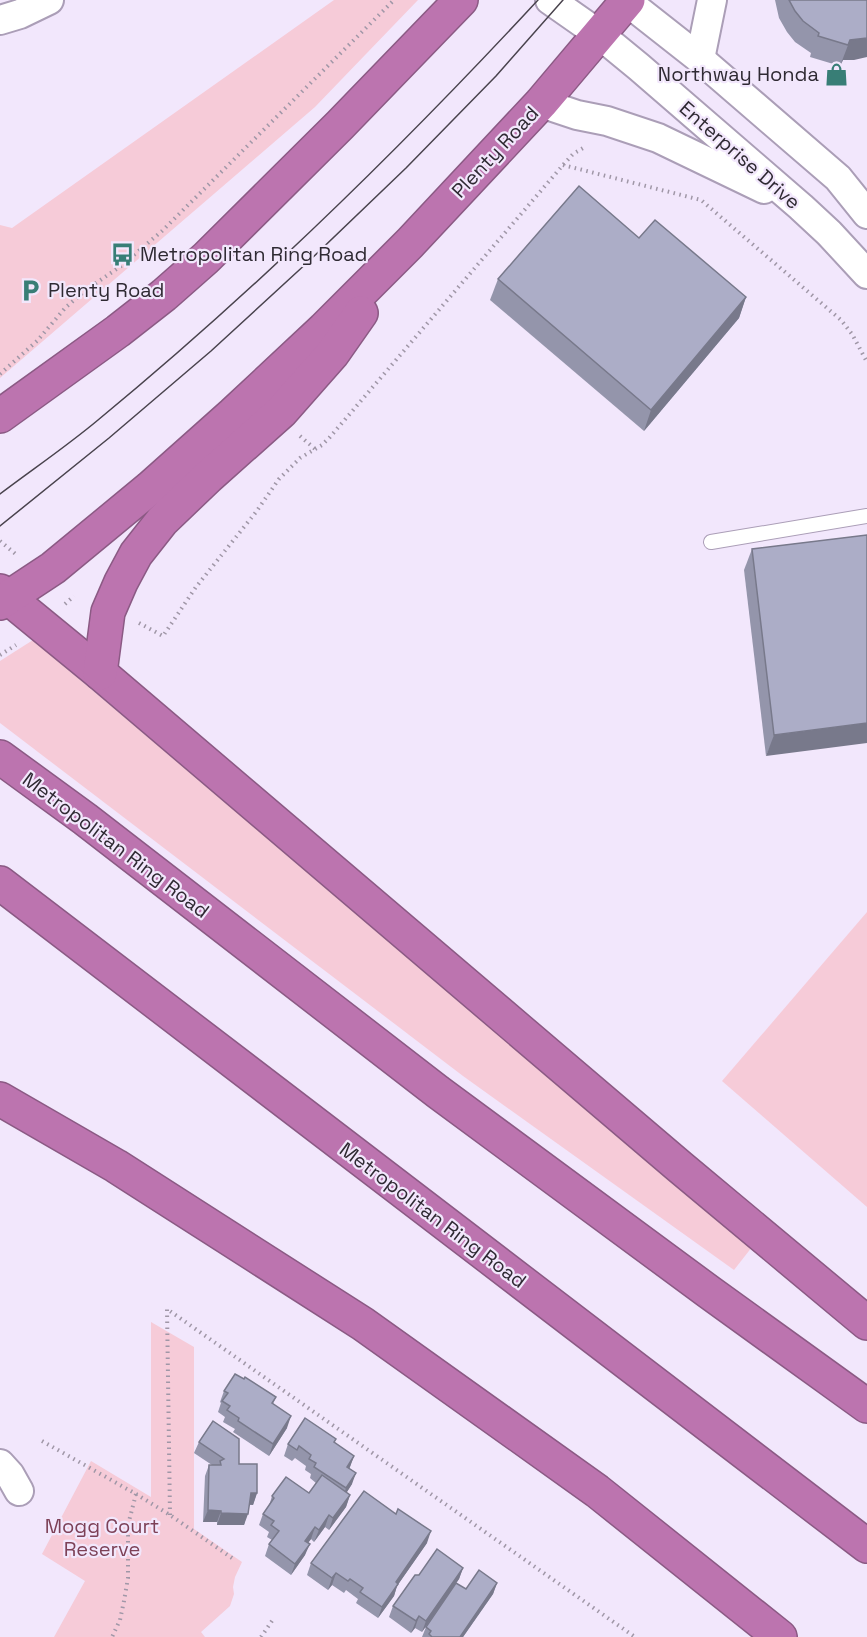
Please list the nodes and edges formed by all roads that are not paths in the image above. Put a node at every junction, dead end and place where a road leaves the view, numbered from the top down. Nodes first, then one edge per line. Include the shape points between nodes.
1 (49, 0) edge
2 (461, 0) edge
3 (550, 0) edge
4 (627, 0) edge
5 (712, 0) edge
6 (0, 20) edge
7 (600, 35) junction
8 (700, 59) junction
9 (541, 103) junction
10 (801, 207) junction
11 (867, 214) edge
12 (410, 243) junction
13 (867, 274) edge
14 (0, 416) edge
15 (867, 516) edge
16 (711, 542) dead end
17 (3, 597) edge
18 (100, 673) junction
19 (0, 757) edge
20 (0, 883) edge
21 (0, 1099) edge
22 (0, 1106) edge
23 (116, 1166) junction
24 (867, 1323) edge
25 (867, 1406) edge
26 (0, 1464) edge
27 (19, 1491) dead end
28 (867, 1546) edge
29 (780, 1637) edge

1 - 6 street
2 - 14 highway via 206,258 118,331
3 - 7 street, Enterprise Drive
4 - 7 highway, Plenty Road
4 - 8 street
5 - 8 street
7 - 9 highway, Plenty Road
7 - 10 street, Enterprise Drive
8 - 11 street via 838,178
9 - 10 street via 658,138
9 - 12 highway, Plenty Road
10 - 13 street, Enterprise Drive
12 - 17 highway, Plenty Road via 324,329 158,480 53,568
12 - 18 highway via 333,353 281,412 162,520 136,554 121,582 122,617
15 - 16 lane
17 - 18 highway
18 - 24 highway
19 - 25 highway, Metropolitan Ring Road via 438,1092
20 - 28 highway, Metropolitan Ring Road
21 - 23 highway
22 - 23 highway
23 - 29 highway via 363,1324 597,1491
26 - 27 street

